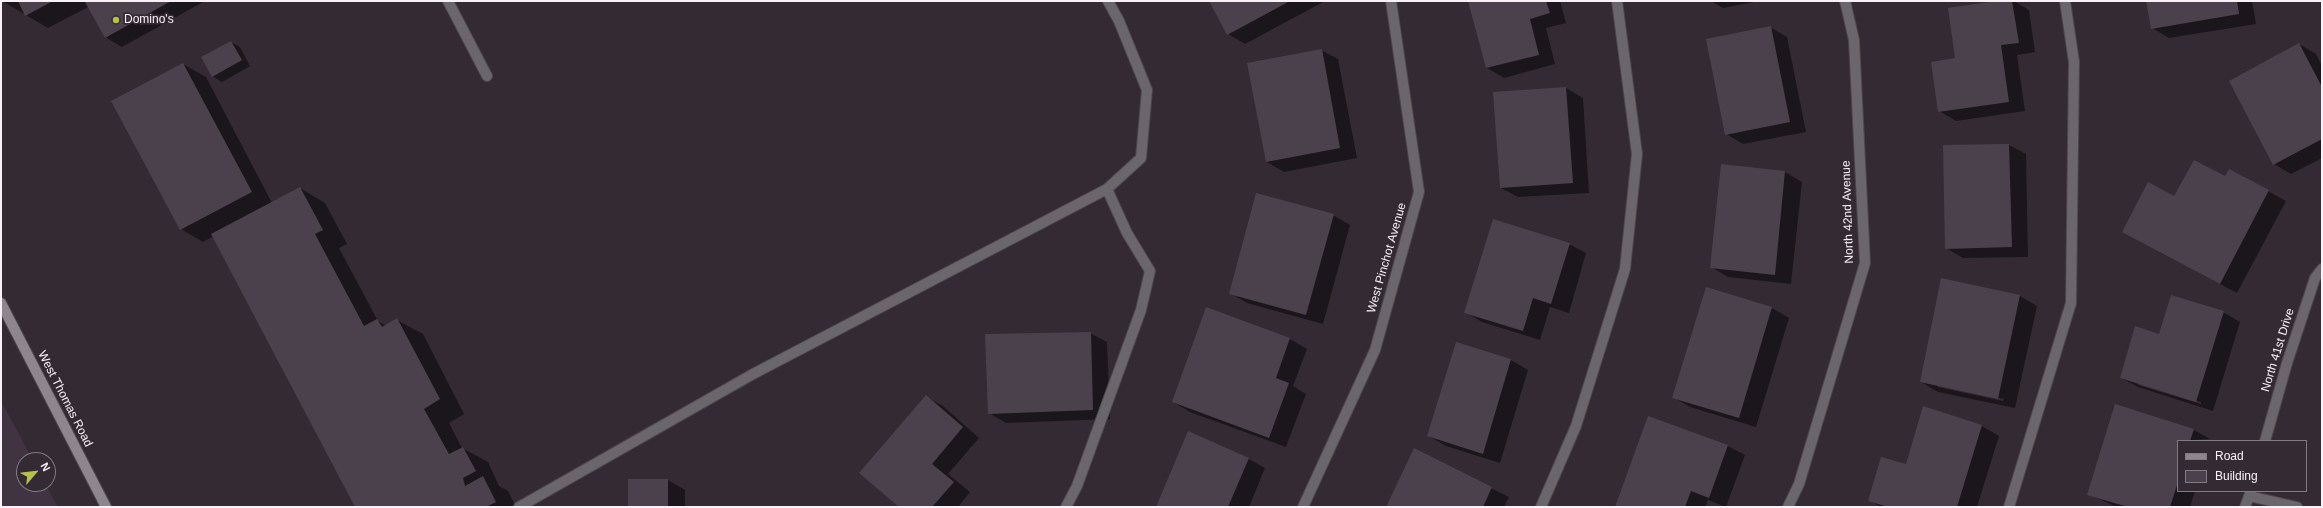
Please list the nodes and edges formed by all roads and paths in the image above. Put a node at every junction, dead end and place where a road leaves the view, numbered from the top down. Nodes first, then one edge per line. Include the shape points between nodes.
1 (448, 1) edge
2 (1108, 1) edge
3 (1391, 1) edge
4 (1617, 1) edge
5 (1845, 1) edge
6 (2065, 1) edge
7 (487, 76) dead end
8 (1107, 189) junction
9 (2322, 269) edge
10 (1, 303) edge
11 (2265, 440) edge
12 (2250, 494) edge
13 (106, 507) edge
14 (519, 507) edge
15 (1066, 507) edge
16 (1303, 507) edge
17 (1541, 507) edge
18 (1788, 507) edge
19 (2009, 507) edge
20 (2245, 507) edge
21 (2297, 507) edge

1 - 7 street
2 - 8 street via 1119,21 1147,90 1141,158
3 - 16 street, West Pinchot Avenue via 1419,192 1375,350
4 - 17 street via 1637,154 1625,269 1576,426
5 - 18 street, North 42nd Avenue via 1854,40 1865,263 1799,484
6 - 19 street via 2074,62 2071,303
8 - 14 street via 753,374
8 - 15 street via 1127,233 1150,271 1141,310 1077,486
9 - 11 street, North 41st Drive via 2312,285
10 - 13 main road, West Thomas Road
12 - 20 street
12 - 21 street

